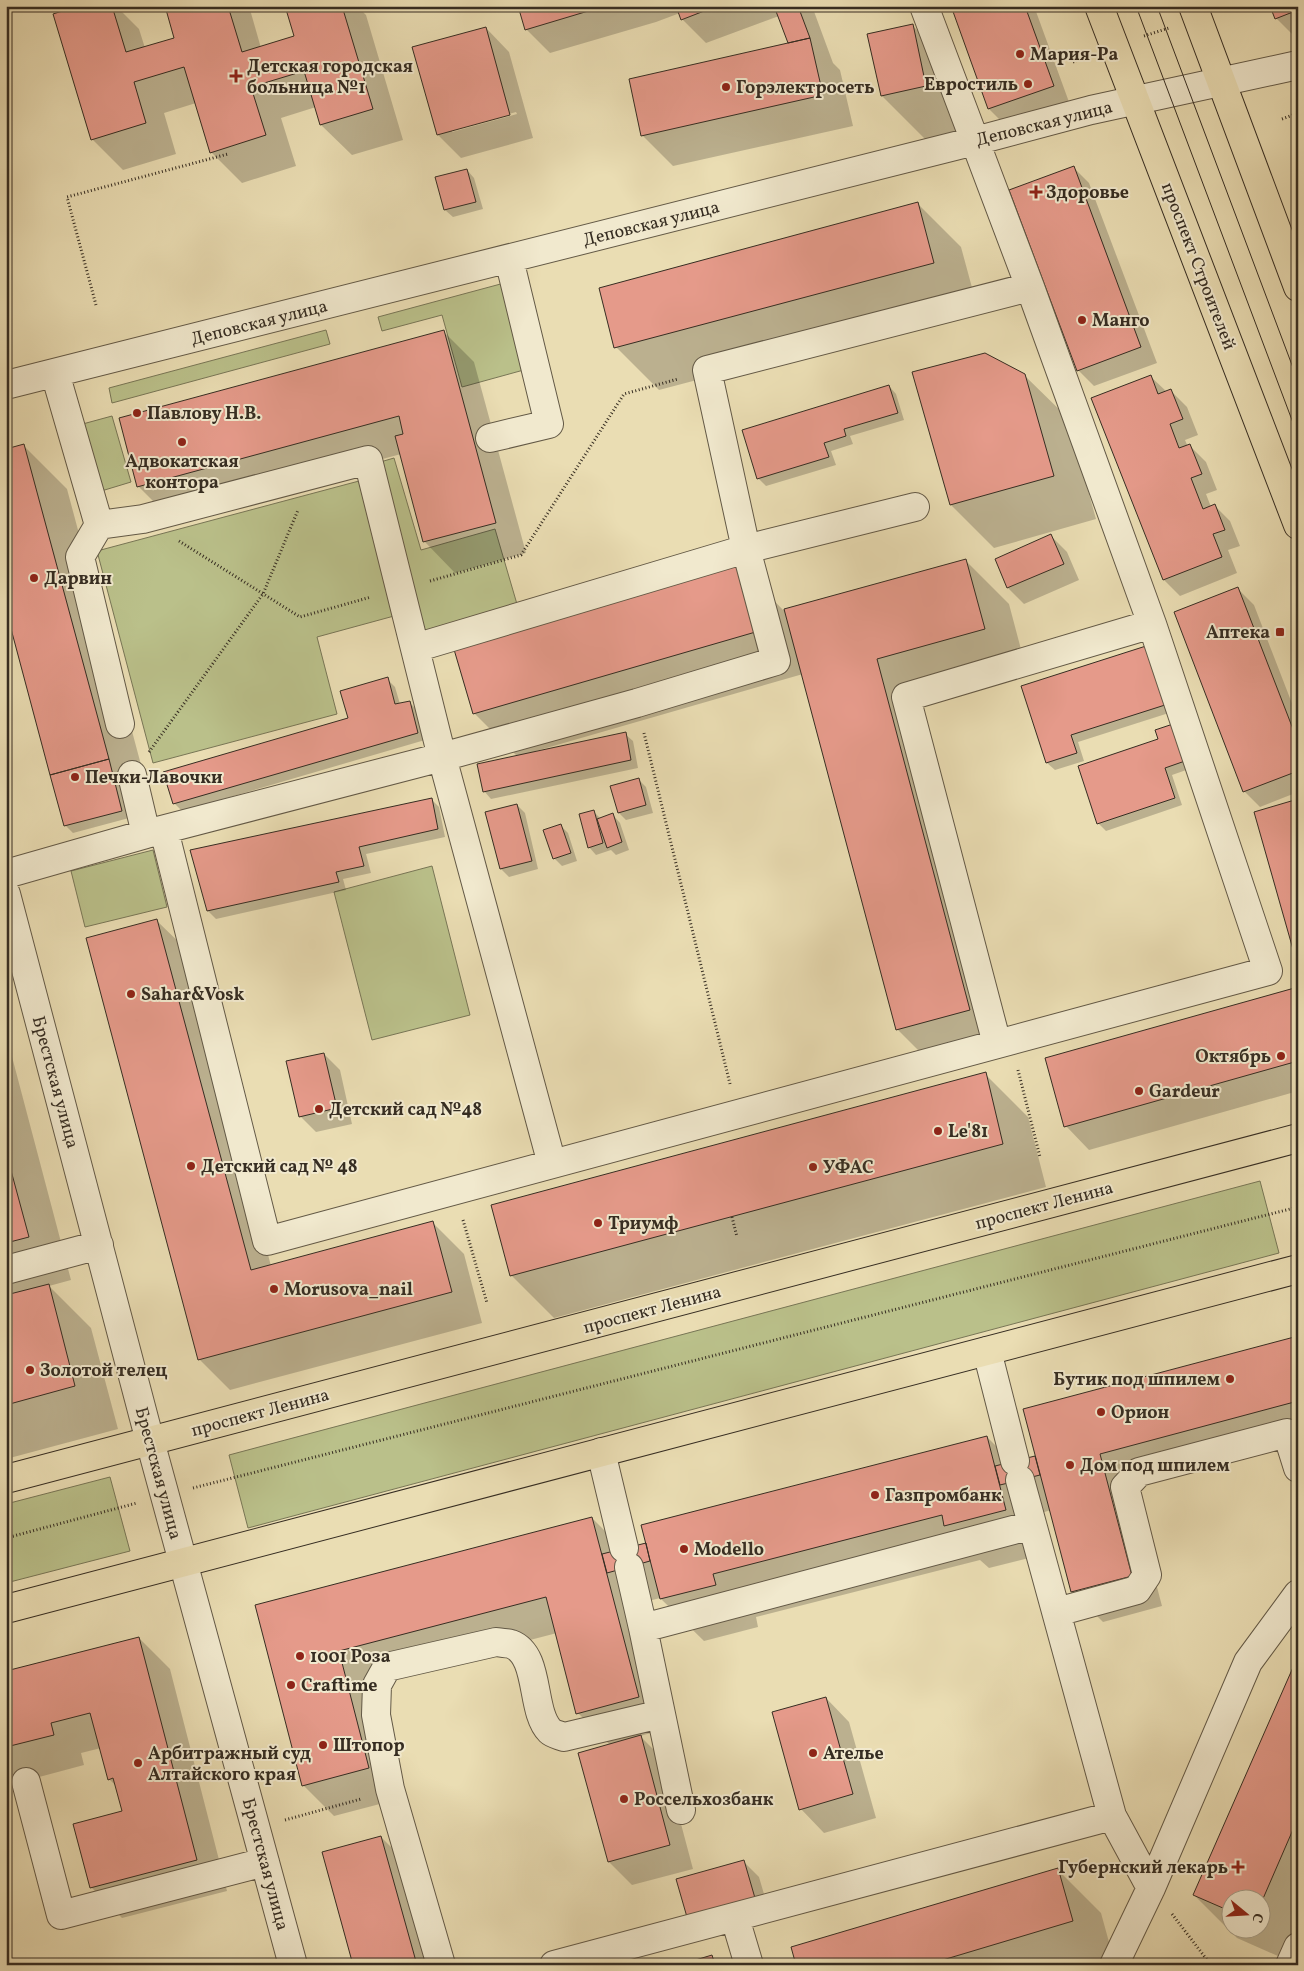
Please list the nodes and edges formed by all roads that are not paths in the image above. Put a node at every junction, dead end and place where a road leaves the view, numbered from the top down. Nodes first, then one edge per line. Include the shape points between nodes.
1 (924, 6) edge
2 (1099, 6) edge
3 (1195, 12) edge
4 (1298, 65) edge
5 (1221, 81) junction
6 (1135, 100) junction
7 (974, 141) junction
8 (510, 259) junction
9 (1030, 287) junction
10 (1298, 287) edge
11 (55, 373) junction
12 (6, 385) edge
13 (490, 438) dead end
14 (915, 507) dead end
15 (1298, 525) edge
16 (99, 526) junction
17 (746, 548) junction
18 (1152, 624) junction
19 (415, 648) junction
20 (120, 724) dead end
21 (442, 757) junction
22 (132, 775) road end
23 (155, 832) junction
24 (6, 874) edge
25 (6, 894) edge
26 (1004, 1042) junction
27 (1298, 1138) edge
28 (552, 1164) junction
29 (99, 1245) junction
30 (1298, 1268) edge
31 (6, 1270) edge
32 (987, 1351) junction
33 (150, 1441) junction
34 (601, 1452) junction
35 (1298, 1468) edge
36 (6, 1479) edge
37 (1032, 1525) junction
38 (183, 1563) junction
39 (1298, 1594) edge
40 (6, 1609) edge
41 (1057, 1612) junction
42 (643, 1628) junction
43 (661, 1714) junction
44 (26, 1782) dead end
45 (682, 1810) dead end
46 (1112, 1816) junction
47 (265, 1862) junction
48 (1152, 1888) junction
49 (735, 1918) junction
50 (1298, 1947) edge
51 (293, 1965) edge
52 (441, 1965) edge
53 (554, 1965) edge
54 (749, 1965) edge
55 (1114, 1965) edge
56 (1290, 1965) edge

1 - 7 street
2 - 6 main road, проспект Строителей
3 - 5 main road
4 - 5 street, Деповская улица
5 - 6 street, Деповская улица
5 - 10 main road
6 - 7 street, Деповская улица
6 - 15 main road, проспект Строителей
7 - 8 street, Деповская улица
7 - 9 street
8 - 11 street, Деповская улица
8 - 13 street via 549,424
9 - 17 street via 707,370
9 - 18 street
11 - 12 street, Деповская улица
11 - 16 street
14 - 17 street
16 - 19 street via 143,519 368,460
16 - 20 street via 80,557
17 - 19 street
17 - 21 street via 776,660 637,703
18 - 26 street via 906,697
18 - 26 street via 1268,971
19 - 21 street
21 - 23 street
21 - 28 street
22 - 23 street
23 - 24 street
23 - 28 street via 268,1241
25 - 29 street, Брестская улица
26 - 28 street
27 - 33 main road, проспект Ленина
29 - 31 street
29 - 33 street, Брестская улица
30 - 32 main road
32 - 34 main road
32 - 37 street
33 - 36 main road, проспект Ленина
33 - 38 street, Брестская улица
34 - 38 main road
34 - 42 street
35 - 41 street via 1287,1433 1139,1472 1124,1487 1147,1575 1138,1590
37 - 41 street
37 - 42 street
38 - 40 main road
38 - 47 street, Брестская улица
39 - 48 street via 1248,1662
41 - 46 street
42 - 43 street
43 - 45 street
43 - 52 street via 564,1737 551,1733 544,1724 529,1665 522,1652 512,1645 496,1642 387,1668 377,1685 376,1715 390,1789
44 - 47 street via 61,1915
46 - 48 street
46 - 49 street
47 - 51 street, Брестская улица
48 - 55 street
49 - 53 street
49 - 54 street
50 - 56 street

